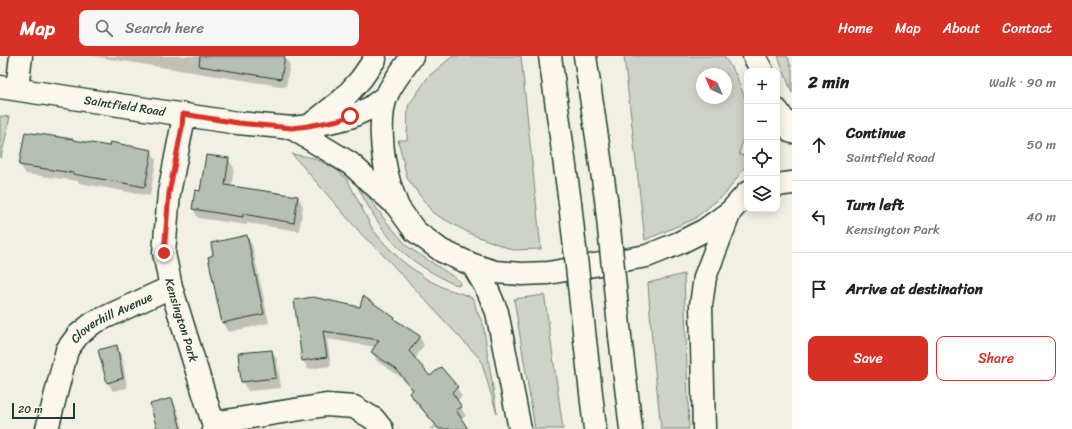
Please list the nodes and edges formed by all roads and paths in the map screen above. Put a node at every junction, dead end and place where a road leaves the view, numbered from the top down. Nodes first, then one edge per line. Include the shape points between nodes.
1 (22, 56) edge
2 (412, 56) edge
3 (586, 56) edge
4 (754, 56) edge
5 (550, 57) edge
6 (375, 58) edge
7 (760, 68) edge
8 (9, 88) edge
9 (388, 93) junction
10 (183, 114) junction
11 (780, 114) edge
12 (300, 127) junction
13 (792, 132) edge
14 (792, 183) edge
15 (780, 185) edge
16 (744, 196) edge
17 (397, 206) junction
18 (730, 212) junction
19 (472, 265) junction
20 (171, 287) junction
21 (213, 426) edge
22 (47, 429) edge
23 (382, 429) edge
24 (520, 429) edge
25 (595, 429) edge
26 (632, 429) edge
27 (704, 429) edge

1 - 8 main road
2 - 9 main road
3 - 26 main road, bridge via 606,199
4 - 7 main road
5 - 25 main road, bridge via 570,203
6 - 9 main road
6 - 12 main road via 343,100
8 - 10 main road, Saintfield Road
9 - 12 main road, Saintfield Road via 370,108 350,116
9 - 17 main road via 382,116 383,149 387,177
10 - 12 main road, Saintfield Road via 238,123
10 - 20 main road, Kensington Park via 169,193 164,253
11 - 13 main road
12 - 17 main road via 351,164
14 - 15 main road
16 - 18 main road
17 - 19 main road via 415,231 442,251
18 - 19 main road via 705,230 647,256 548,273 495,272
18 - 27 main road via 705,277 701,305
19 - 24 main road via 488,291 496,312
20 - 21 main road, Kensington Park
20 - 22 main road, Cloverhill Avenue via 93,322 78,335 67,350
21 - 23 main road via 326,404 354,407 374,419

